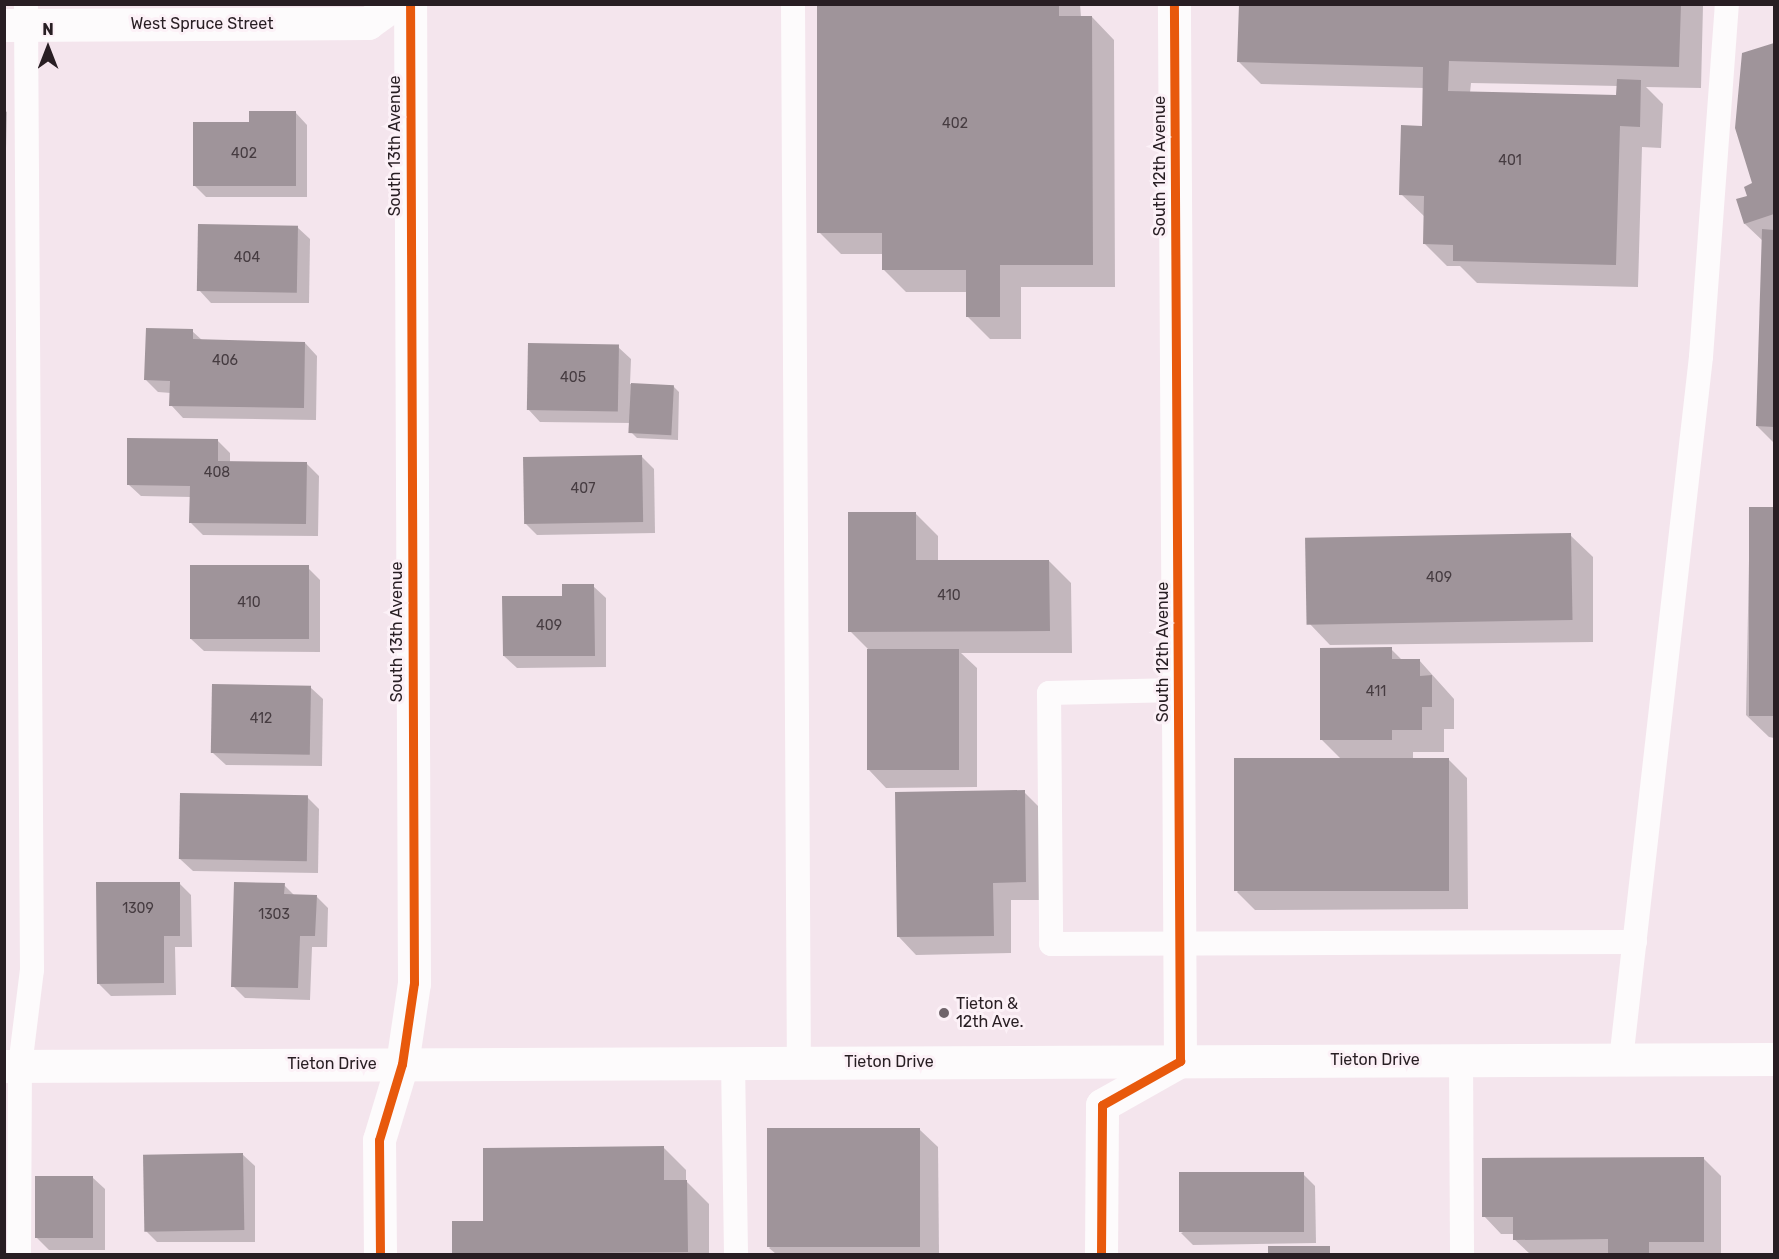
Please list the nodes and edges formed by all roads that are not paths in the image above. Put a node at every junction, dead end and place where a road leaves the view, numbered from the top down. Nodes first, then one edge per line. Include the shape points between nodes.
1 (394, 4) edge
2 (410, 4) edge
3 (793, 4) edge
4 (1174, 4) edge
5 (1727, 4) edge
6 (19, 18) edge
7 (1178, 690) junction
8 (1179, 942) junction
9 (1635, 942) junction
10 (1774, 1059) edge
11 (1461, 1060) junction
12 (1622, 1060) junction
13 (1180, 1061) junction
14 (733, 1062) junction
15 (799, 1062) junction
16 (402, 1064) junction
17 (12, 1066) edge
18 (19, 1254) edge
19 (380, 1254) edge
20 (736, 1254) edge
21 (1101, 1254) edge
22 (1462, 1254) edge

1 - 6 street, West Spruce Street via 368,23
2 - 16 street, South 13th Avenue via 414,983
3 - 15 lane
4 - 7 street, South 12th Avenue
5 - 9 lane via 1701,357
6 - 17 lane via 32,970
7 - 8 street, South 12th Avenue
7 - 8 lane via 1049,693 1051,944
8 - 9 lane
8 - 13 street, South 12th Avenue
9 - 12 lane
10 - 12 street, Tieton Drive
11 - 12 street, Tieton Drive
11 - 13 street, Tieton Drive
11 - 22 lane
13 - 15 street, Tieton Drive
13 - 21 street via 1102,1105
14 - 15 street, Tieton Drive
14 - 16 street, Tieton Drive
14 - 20 lane
16 - 17 street, Tieton Drive
16 - 19 street, South 13th Avenue via 380,1140
17 - 18 lane

